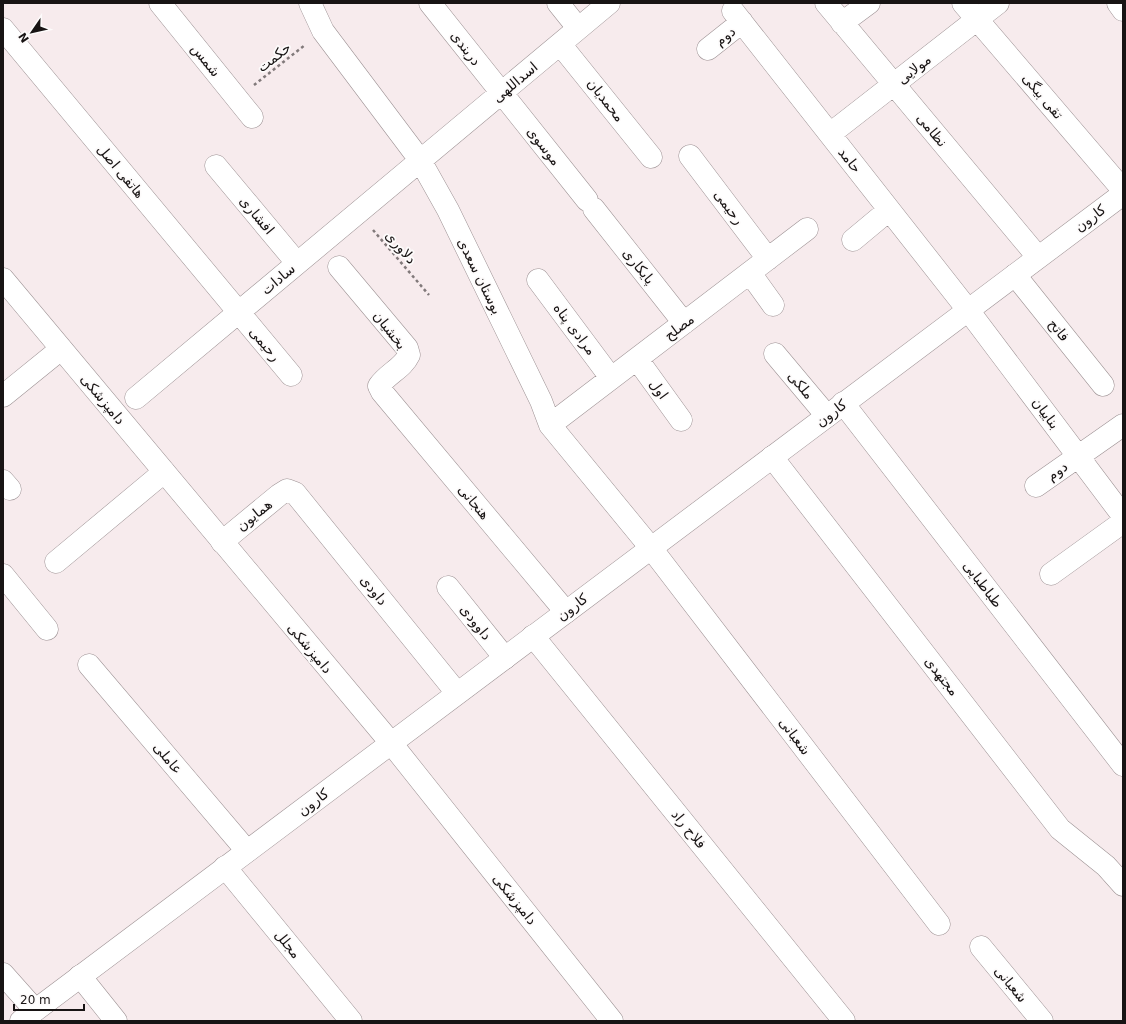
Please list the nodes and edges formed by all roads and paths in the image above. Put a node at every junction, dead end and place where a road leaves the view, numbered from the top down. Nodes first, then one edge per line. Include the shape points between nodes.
1 (160, 3) edge
2 (310, 3) edge
3 (430, 3) edge
4 (558, 3) edge
5 (609, 3) edge
6 (826, 3) edge
7 (869, 3) edge
8 (998, 3) edge
9 (1118, 3) edge
10 (1123, 10) edge
11 (970, 11) edge
12 (737, 17) joint
13 (842, 23) junction
14 (578, 28) junction
15 (3, 29) edge
16 (323, 31) junction
17 (560, 44) junction
18 (708, 49) dead end
19 (893, 85) junction
20 (502, 93) junction
21 (237, 99) junction
22 (252, 118) dead end
23 (830, 134) junction
24 (690, 156) dead end
25 (651, 157) dead end
26 (420, 160) junction
27 (216, 166) dead end
28 (1123, 190) edge
29 (1123, 194) edge
30 (590, 205) joint
31 (889, 210) junction
32 (358, 212) junction
33 (807, 229) dead end
34 (854, 240) dead end
35 (1038, 257) junction
36 (768, 259) junction
37 (297, 263) junction
38 (339, 267) dead end
39 (750, 273) junction
40 (1015, 275) junction
41 (3, 279) edge
42 (538, 280) dead end
43 (429, 295) dead end
44 (774, 305) dead end
45 (968, 310) junction
46 (239, 312) junction
47 (684, 323) junction
48 (61, 349) junction
49 (775, 354) dead end
50 (637, 359) junction
51 (291, 375) dead end
52 (611, 378) junction
53 (1103, 385) dead end
54 (382, 392) joint
55 (3, 396) edge
56 (125, 406) junction
57 (835, 410) junction
58 (681, 420) dead end
59 (550, 425) junction
60 (1123, 425) edge
61 (1078, 456) junction
62 (772, 457) junction
63 (164, 472) junction
64 (1036, 486) dead end
65 (287, 490) joint
66 (1123, 516) edge
67 (1123, 522) edge
68 (222, 542) junction
69 (651, 548) junction
70 (56, 562) dead end
71 (1051, 574) dead end
72 (3, 575) edge
73 (448, 587) dead end
74 (566, 612) junction
75 (47, 629) dead end
76 (534, 636) junction
77 (505, 658) junction
78 (89, 665) dead end
79 (457, 693) junction
80 (391, 743) junction
81 (1123, 765) edge
82 (247, 851) junction
83 (225, 868) junction
84 (1123, 885) edge
85 (939, 924) dead end
86 (981, 947) dead end
87 (3, 974) edge
88 (80, 976) junction
89 (28, 1016) edge
90 (116, 1021) edge
91 (351, 1021) edge
92 (612, 1021) edge
93 (844, 1021) edge
94 (1042, 1021) edge

1 - 21 street, شمس
2 - 16 street, بوستان سعدی
3 - 20 street, دربندی
4 - 14 street
5 - 14 street, اسداللهی
6 - 13 street, نظامی
7 - 13 street
8 - 11 street, مولایی
9 - 10 street
11 - 19 street, مولایی
11 - 28 street, تقی بیگی
12 - 18 street, دوم
12 - 23 street, حامد
13 - 19 street, نظامی
14 - 17 street, اسداللهی
15 - 46 street, هاتفی اصل
16 - 21 path, حکمت
16 - 26 street, بوستان سعدی
17 - 20 street, اسداللهی
17 - 25 street, محمدیان
19 - 23 street, مولایی
19 - 35 street, نظامی
20 - 26 street, اسداللهی
20 - 30 street, موسوی
21 - 22 street, شمس
23 - 31 street, حامد
24 - 36 street, رحیمی
26 - 32 street, سادات
26 - 59 street, بوستان سعدی via 448,210 541,401
27 - 37 street, افشاری
29 - 35 street, کارون
30 - 47 street, پایکاری
31 - 34 street
31 - 45 street, حامد
32 - 37 street, سادات
32 - 43 path, دلاوری
33 - 36 street, مصلح
35 - 40 street, کارون
36 - 39 street, مصلح
37 - 46 street, سادات
38 - 54 street, بخشیان via 407,348 409,355 406,360 379,386
39 - 44 street
39 - 47 street, مصلح
40 - 45 street, کارون
40 - 53 street, فاتح
41 - 48 street, دامپزشکی
42 - 52 street, مرادی پناه
45 - 57 street, کارون
45 - 61 street, بناییان
46 - 51 street, رحیمی
46 - 56 street, سادات
47 - 50 street, مصلح
48 - 55 street
48 - 56 street, دامپزشکی
49 - 57 street, ملکی
50 - 52 street, مصلح
50 - 58 street, اول
52 - 59 street, مصلح
54 - 74 street, هنجانی
56 - 63 street, دامپزشکی
57 - 62 street, کارون
57 - 81 street, طباطبایی
59 - 69 street, بوستان سعدی
60 - 61 street, دوم
61 - 64 street, دوم
61 - 66 street, بناییان
62 - 69 street, کارون
62 - 84 street, مجتهدی via 1060,829 1106,866
63 - 68 street, دامپزشکی
63 - 70 street
65 - 68 street, همایون
65 - 79 street, داودی via 295,493
67 - 71 street
68 - 80 street, دامپزشکی
69 - 74 street, کارون
69 - 85 street, شعبانی
72 - 75 street
73 - 77 street, داوودی
74 - 76 street, کارون
76 - 77 street, کارون
76 - 93 street, فلاح راد
77 - 79 street, کارون
78 - 82 street, عاملی
79 - 80 street, کارون
80 - 82 street, کارون
80 - 92 street, دامپزشکی
82 - 83 street, کارون
83 - 88 street, کارون
83 - 91 street, مجلل
86 - 94 street, شعبانی
87 - 89 street
88 - 89 street, کارون
88 - 90 street

